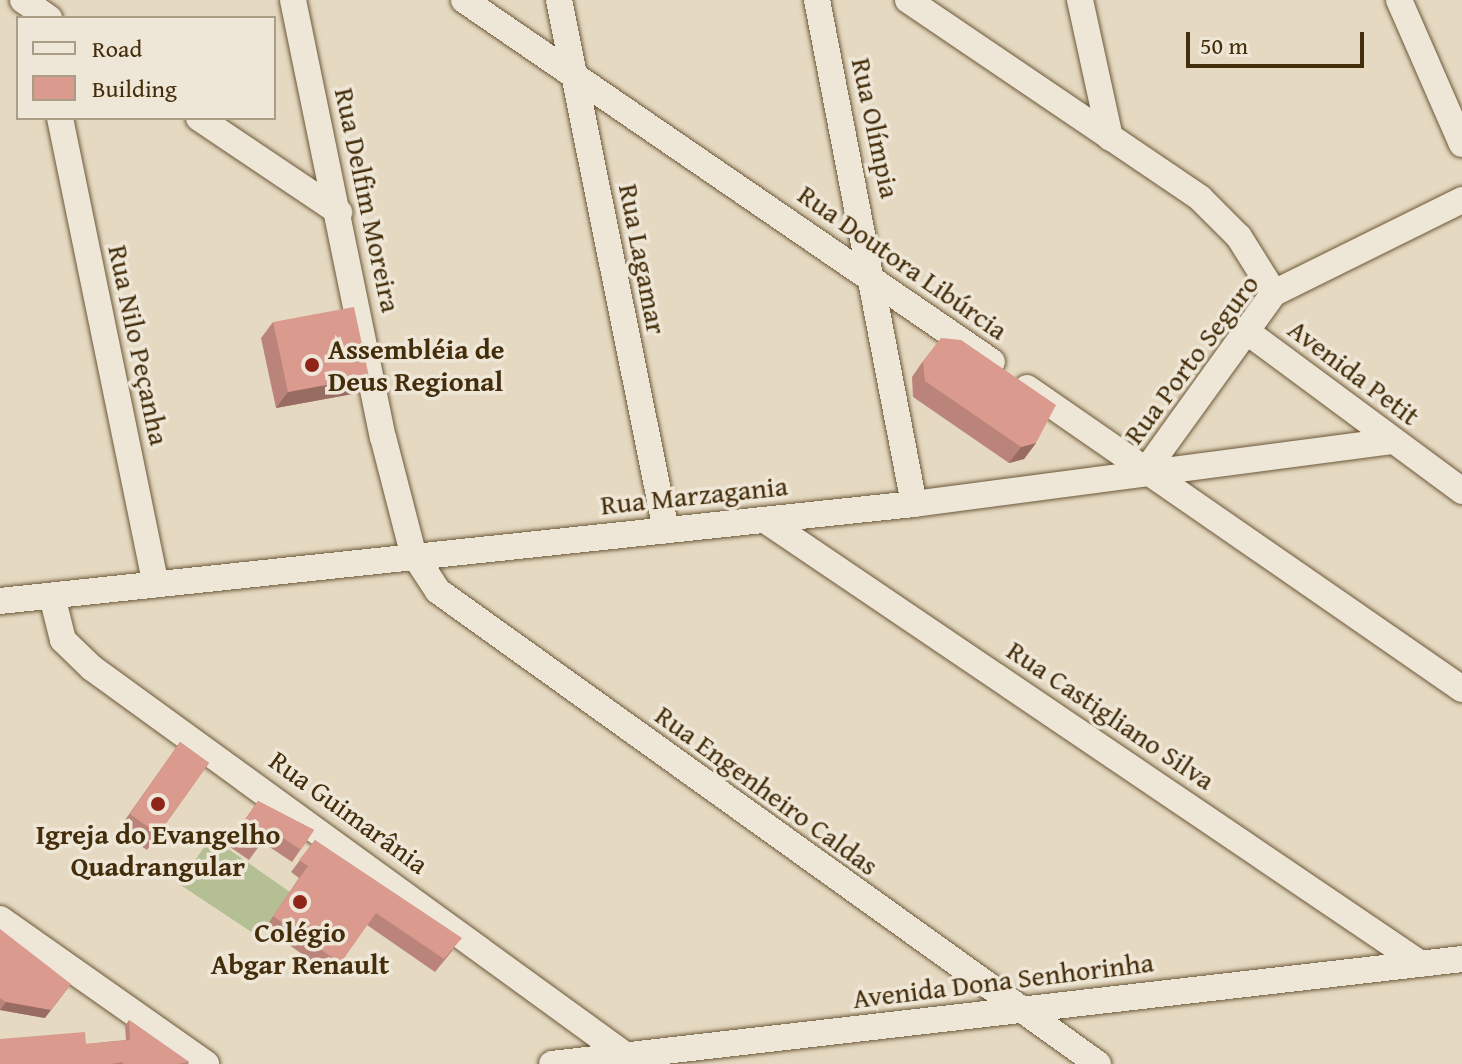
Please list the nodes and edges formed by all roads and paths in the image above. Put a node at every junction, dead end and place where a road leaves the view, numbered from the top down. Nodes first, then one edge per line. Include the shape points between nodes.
1 (293, 0) edge
2 (464, 0) edge
3 (559, 0) edge
4 (817, 0) edge
5 (908, 0) edge
6 (1080, 0) edge
7 (1399, 0) edge
8 (575, 80) junction
9 (60, 120) edge
10 (202, 120) edge
11 (1110, 138) junction
12 (1462, 144) edge
13 (1462, 200) edge
14 (339, 212) junction
15 (874, 276) junction
16 (1274, 293) junction
17 (1246, 331) junction
18 (1392, 441) junction
19 (1144, 473) junction
20 (1462, 491) edge
21 (914, 504) junction
22 (765, 520) junction
23 (666, 530) junction
24 (413, 553) junction
25 (156, 584) junction
26 (52, 596) junction
27 (0, 601) edge
28 (1462, 689) edge
29 (0, 919) edge
30 (1462, 959) edge
31 (1421, 964) junction
32 (1019, 1010) junction
33 (632, 1060) edge
34 (206, 1064) edge
35 (552, 1064) edge
36 (1098, 1064) edge

1 - 14 street, Rua Delfim Moreira
2 - 8 street, Rua Doutora Libúrcia
3 - 8 street, Rua Lagamar
4 - 15 street, Rua Olímpia
5 - 11 street
6 - 11 street
7 - 12 street
8 - 15 street, Rua Doutora Libúrcia
8 - 23 street, Rua Lagamar
9 - 25 street, Rua Nilo Peçanha
10 - 14 street
11 - 16 street via 1223,218
13 - 16 street, Rua Porto Seguro
14 - 24 street, Rua Delfim Moreira
15 - 19 street, Rua Doutora Libúrcia
15 - 21 street, Rua Olímpia
16 - 17 street, Rua Porto Seguro
17 - 18 street, Avenida Petit
17 - 19 street, Rua Porto Seguro
18 - 19 street, Rua Marzagania
18 - 20 street, Avenida Petit
19 - 21 street, Rua Marzagania
19 - 28 street, Rua Doutora Libúrcia
21 - 22 street, Rua Marzagania
22 - 23 street, Rua Marzagania
22 - 31 street, Rua Castigliano Silva
23 - 24 street, Rua Marzagania
24 - 25 street, Rua Marzagania
24 - 32 street, Rua Engenheiro Caldas via 438,591 480,624
25 - 26 street, Rua Marzagania
26 - 27 street, Rua Marzagania
26 - 33 street, Rua Guimarânia via 63,640 92,668
29 - 34 street
30 - 31 street, Avenida Dona Senhorinha
31 - 32 street, Avenida Dona Senhorinha
32 - 33 street, Avenida Dona Senhorinha
32 - 36 street, Rua Engenheiro Caldas
33 - 35 street, Avenida Dona Senhorinha

